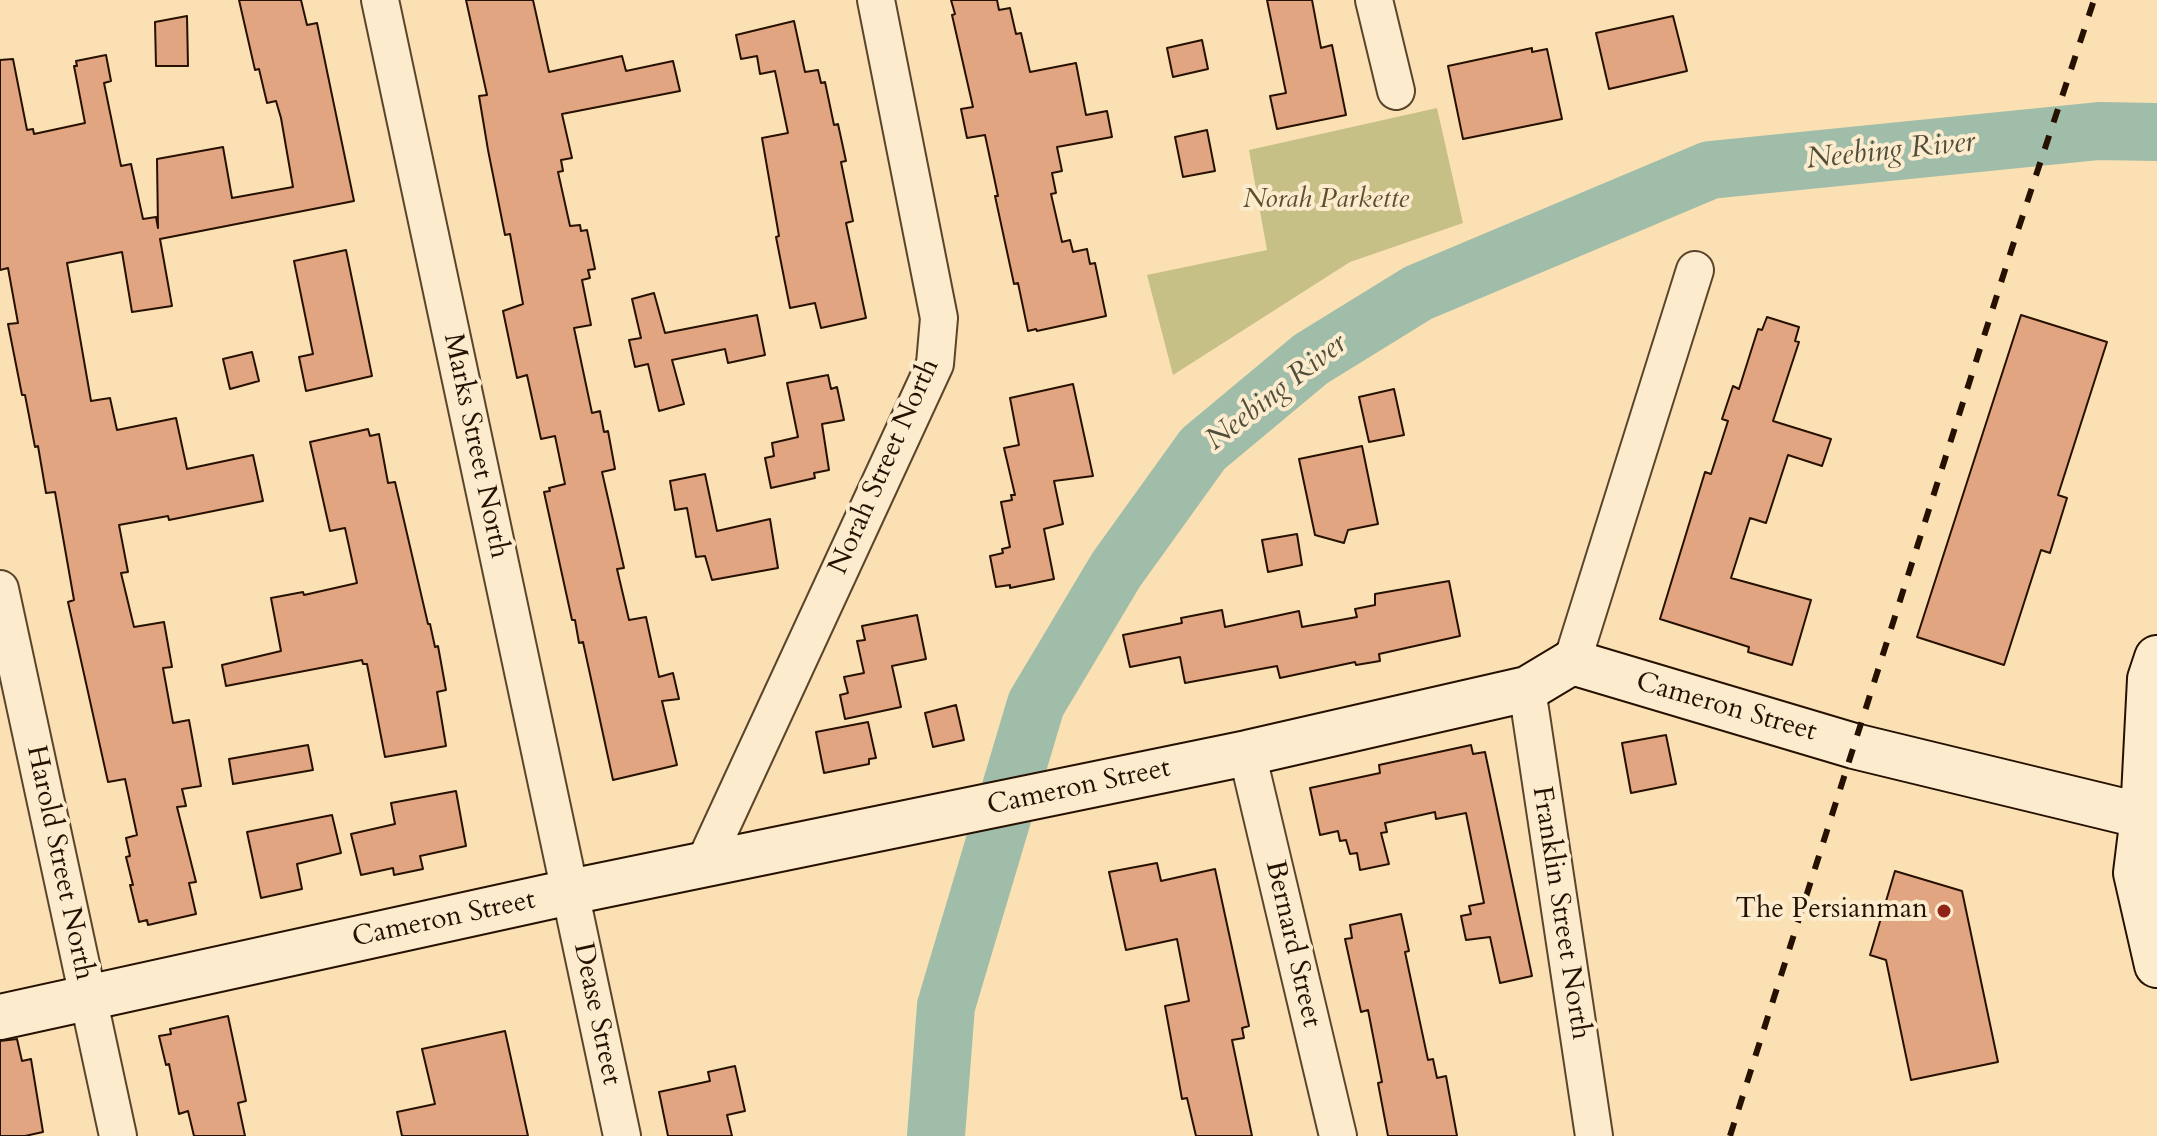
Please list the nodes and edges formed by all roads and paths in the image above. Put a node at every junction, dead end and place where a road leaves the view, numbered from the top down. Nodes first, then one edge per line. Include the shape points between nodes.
1 (380, 0) edge
2 (876, 0) edge
3 (1374, 0) edge
4 (1396, 91) dead end
5 (1695, 270) dead end
6 (0, 589) edge
7 (2157, 658) edge
8 (1572, 662) junction
9 (1527, 689) junction
10 (1247, 753) junction
11 (2150, 822) edge
12 (704, 864) junction
13 (570, 892) junction
14 (2157, 965) edge
15 (88, 997) junction
16 (0, 1017) edge
17 (118, 1136) edge
18 (622, 1136) edge
19 (1338, 1136) edge
20 (1594, 1136) edge

1 - 13 street, Marks Street North
2 - 12 street, Norah Street North via 939,318 935,364
3 - 4 street
5 - 8 street
6 - 15 street, Harold Street North
7 - 11 street via 2150,679
8 - 9 street, Cameron Street
8 - 11 street, Cameron Street via 1854,746
9 - 10 street, Cameron Street
9 - 20 street, Franklin Street North
10 - 12 street, Cameron Street
10 - 19 street, Bernard Street
11 - 14 street via 2136,873
12 - 13 street, Cameron Street
13 - 15 street, Cameron Street
13 - 18 street, Dease Street
15 - 16 street, Cameron Street
15 - 17 street, Harold Street North

